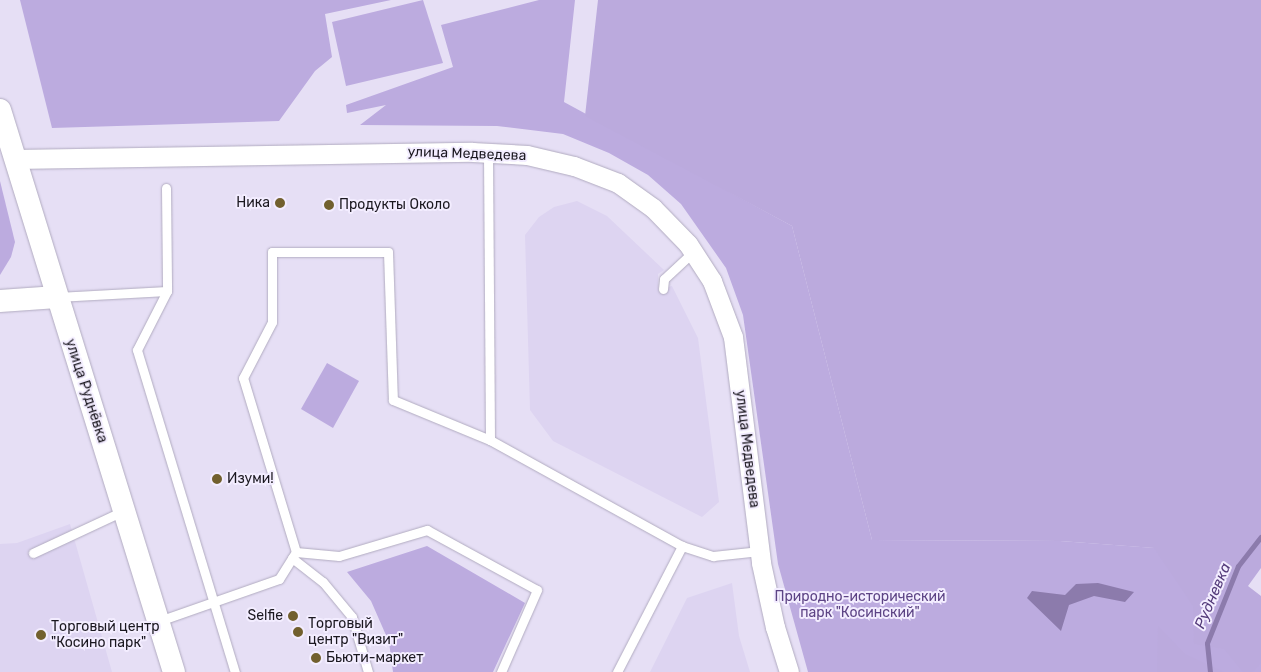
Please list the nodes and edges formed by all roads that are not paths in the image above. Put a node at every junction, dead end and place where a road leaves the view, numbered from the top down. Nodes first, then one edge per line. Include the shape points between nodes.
1 (0, 110) edge
2 (488, 153) junction
3 (14, 159) junction
4 (166, 188) dead end
5 (693, 252) junction
6 (663, 289) dead end
7 (167, 290) junction
8 (57, 297) junction
9 (0, 300) edge
10 (490, 440) junction
11 (124, 511) junction
12 (682, 546) junction
13 (760, 551) junction
14 (33, 553) dead end
15 (294, 555) junction
16 (212, 603) junction
17 (159, 621) junction
18 (174, 672) edge
19 (235, 672) edge
20 (368, 672) edge
21 (501, 672) edge
22 (617, 672) edge
23 (789, 672) edge

1 - 3 street, улица Руднёвка
2 - 3 street, улица Медведева
2 - 5 street, улица Медведева via 527,155 574,166 618,183 653,208
2 - 10 lane
3 - 8 street, улица Руднёвка
4 - 7 lane
5 - 6 lane via 664,279
5 - 13 street, улица Медведева via 712,282 733,337
7 - 8 lane
7 - 16 lane via 137,350
8 - 9 street
8 - 11 street, улица Руднёвка
10 - 12 lane
10 - 15 lane via 393,400 388,252 272,252 272,322 243,378
11 - 14 lane
11 - 17 street, улица Руднёвка
12 - 13 lane via 713,556
12 - 22 lane
13 - 23 street, улица Медведева via 775,627
15 - 16 lane via 279,579
15 - 20 lane via 323,582 352,618
15 - 21 lane via 339,556 427,530 537,590
16 - 17 lane
16 - 19 lane
17 - 18 street, улица Руднёвка

